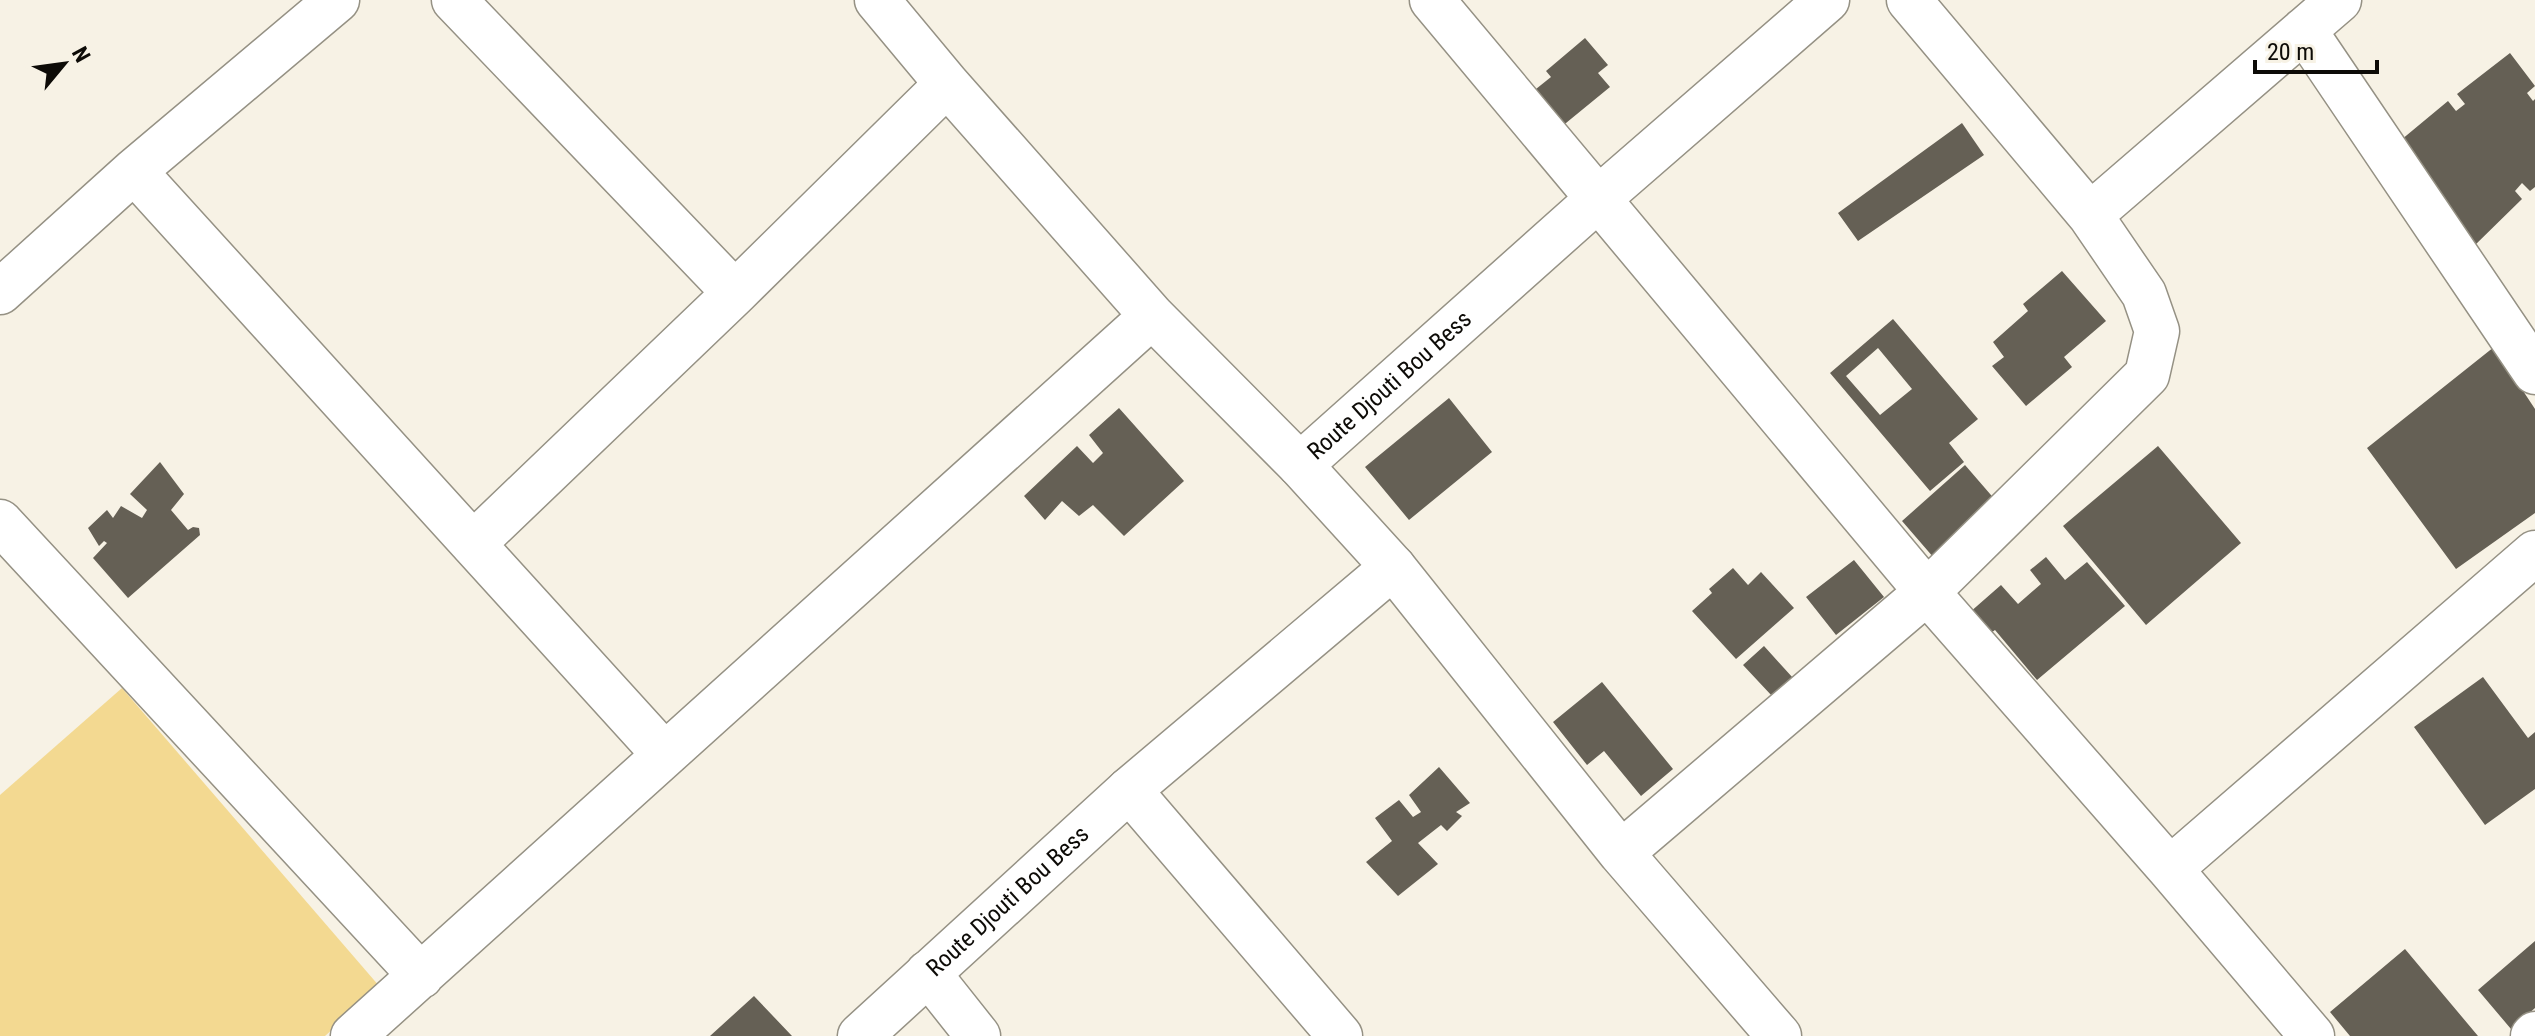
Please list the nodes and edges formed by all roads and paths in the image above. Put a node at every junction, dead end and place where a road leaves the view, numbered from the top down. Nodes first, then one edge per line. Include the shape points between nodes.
1 (337, 0) edge
2 (454, 0) edge
3 (877, 0) edge
4 (1432, 0) edge
5 (1827, 0) edge
6 (1909, 0) edge
7 (2339, 0) edge
8 (2304, 30) junction
9 (947, 84) junction
10 (134, 171) junction
11 (1598, 199) junction
12 (2090, 215) junction
13 (0, 292) edge
14 (735, 293) junction
15 (1152, 316) junction
16 (2535, 372) edge
17 (1300, 465) junction
18 (0, 522) edge
19 (473, 544) junction
20 (2535, 553) edge
21 (1393, 567) junction
22 (1927, 592) junction
23 (664, 754) junction
24 (1129, 790) junction
25 (1621, 853) junction
26 (2170, 869) junction
27 (928, 973) junction
28 (421, 976) junction
29 (353, 1036) edge
30 (860, 1036) edge
31 (978, 1036) edge
32 (1340, 1036) edge
33 (1779, 1036) edge
34 (2312, 1036) edge

1 - 10 street
2 - 14 street
3 - 9 street
4 - 11 street
5 - 11 street, Route Djouti Bou Bess
6 - 12 street
7 - 8 street
8 - 12 street
8 - 16 street
9 - 14 street
9 - 15 street
10 - 13 street
10 - 19 street
11 - 17 street, Route Djouti Bou Bess
11 - 22 street
12 - 22 street via 2144,294 2157,331 2147,375
14 - 19 street
15 - 17 street
15 - 23 street
17 - 21 street, Route Djouti Bou Bess
18 - 28 street
19 - 23 street
20 - 26 street
21 - 24 street, Route Djouti Bou Bess
21 - 25 street
22 - 25 street
22 - 26 street
23 - 28 street
24 - 27 street, Route Djouti Bou Bess
24 - 32 street
25 - 33 street
26 - 34 street
27 - 30 street, Route Djouti Bou Bess
27 - 31 street
28 - 29 street

